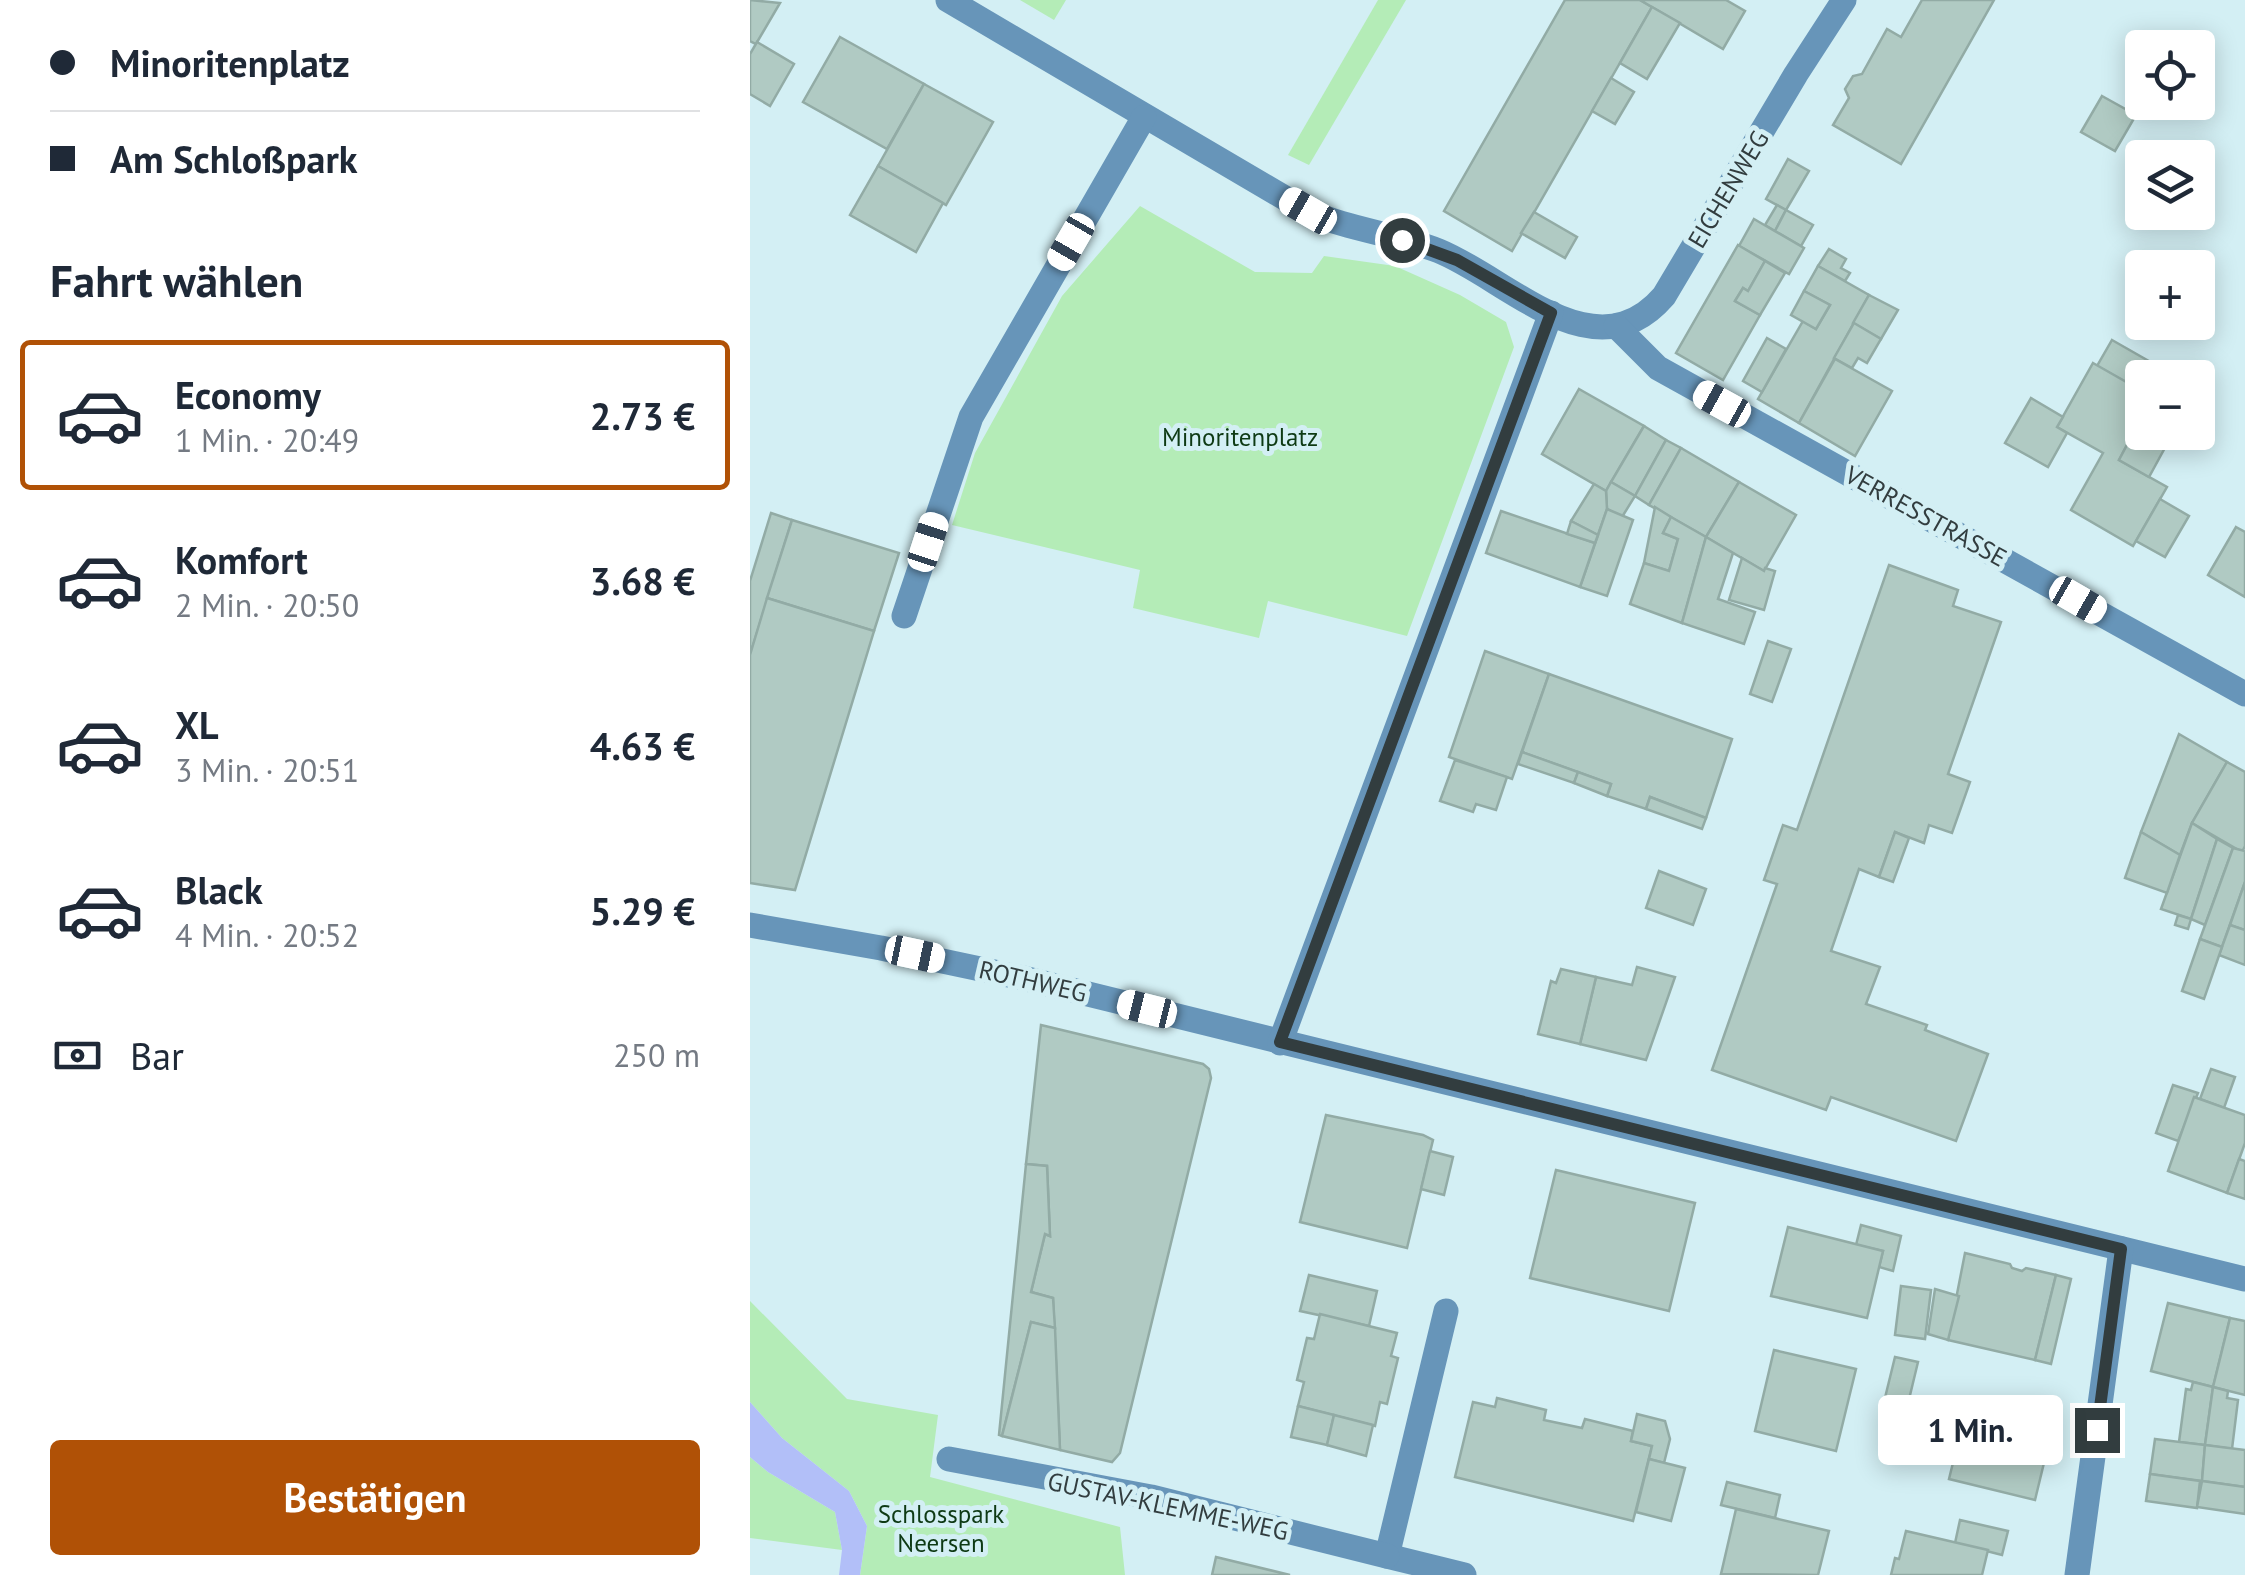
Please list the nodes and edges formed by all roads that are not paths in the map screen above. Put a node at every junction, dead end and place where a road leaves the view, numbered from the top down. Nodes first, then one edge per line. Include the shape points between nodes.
1 (948, 0) edge
2 (1844, 0) edge
3 (1144, 117) junction
4 (1551, 313) junction
5 (1616, 326) junction
6 (904, 616) dead end
7 (2245, 694) edge
8 (750, 925) edge
9 (1280, 1042) junction
10 (2121, 1249) junction
11 (2245, 1279) edge
12 (1446, 1312) dead end
13 (949, 1459) dead end
14 (1387, 1556) junction
15 (1464, 1575) edge
16 (2077, 1575) edge

1 - 3 street
2 - 5 street, EICHENWEG via 1664,296 1642,316
3 - 4 street via 1308,211 1440,252
3 - 6 street via 971,417
4 - 5 street via 1576,324
4 - 9 street
5 - 7 street, VERRESSTRASSE via 1658,368
8 - 9 street, ROTHWEG via 968,966
9 - 10 street, ROTHWEG
10 - 11 street, ROTHWEG
10 - 16 street
12 - 14 street
13 - 14 street, GUSTAV-KLEMME-WEG via 1151,1497
14 - 15 street, GUSTAV-KLEMME-WEG

